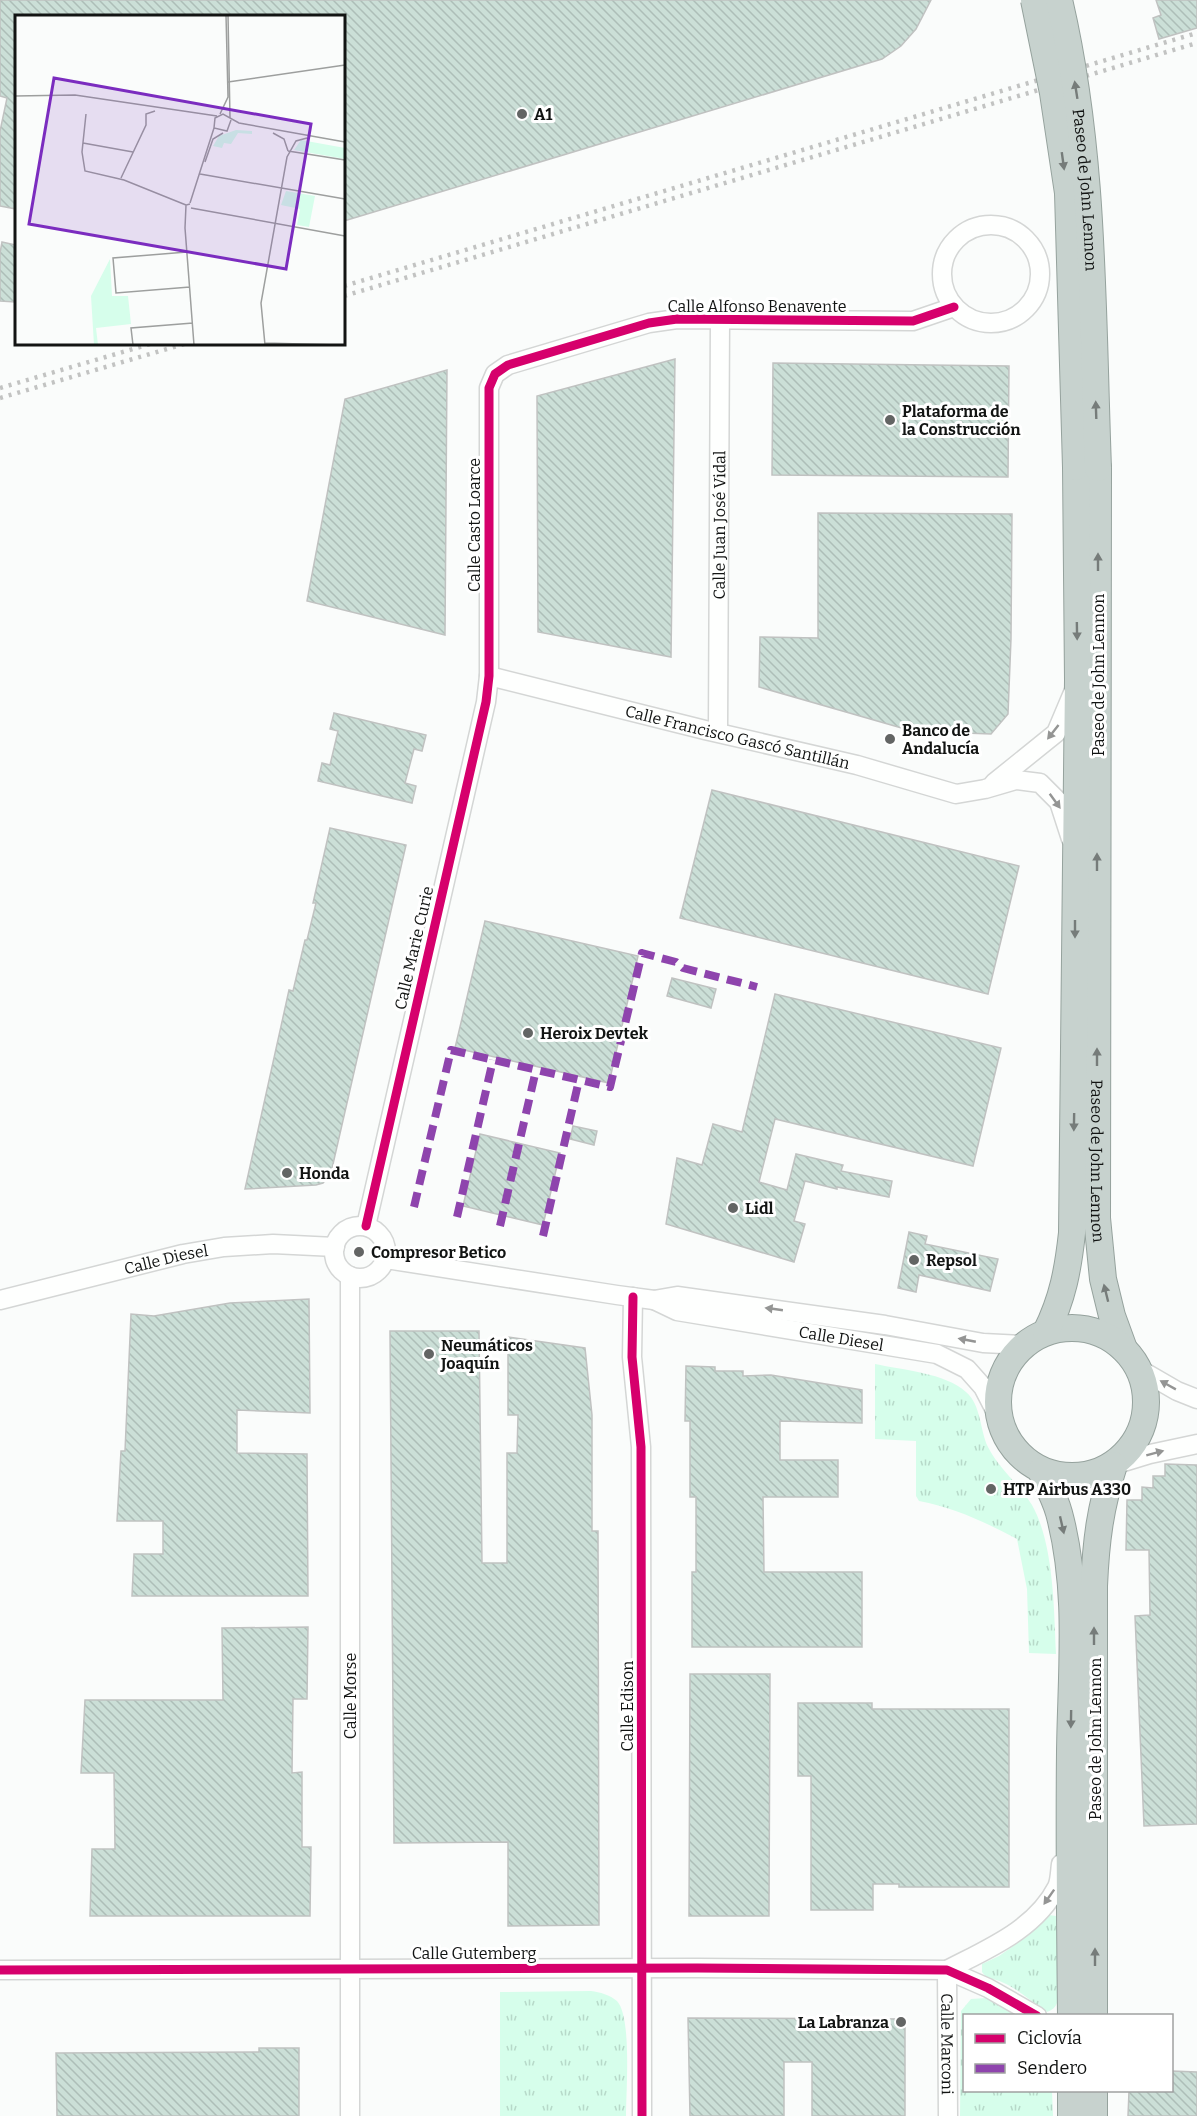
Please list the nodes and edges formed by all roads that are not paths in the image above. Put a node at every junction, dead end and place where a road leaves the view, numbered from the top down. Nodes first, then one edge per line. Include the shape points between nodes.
1 (1034, 0) edge
2 (1059, 0) edge
3 (954, 307) junction
4 (720, 318) junction
5 (495, 374) joint
6 (1087, 468) junction
7 (489, 676) junction
8 (1078, 680) junction
9 (718, 732) junction
10 (985, 789) junction
11 (1075, 849) junction
12 (366, 1226) junction
13 (335, 1247) junction
14 (386, 1259) junction
15 (350, 1276) junction
16 (633, 1297) junction
17 (0, 1300) edge
18 (654, 1300) junction
19 (1036, 1338) junction
20 (1124, 1349) junction
21 (1139, 1369) junction
22 (1197, 1399) edge
23 (1000, 1420) junction
24 (1197, 1444) edge
25 (1114, 1465) junction
26 (1041, 1471) junction
27 (1070, 1821) junction
28 (643, 1968) junction
29 (351, 1969) junction
30 (0, 1970) edge
31 (947, 1970) junction
32 (1034, 2014) edge
33 (1071, 2014) edge
34 (1094, 2014) edge
35 (1075, 2097) edge
36 (350, 2116) edge
37 (642, 2116) edge
38 (948, 2116) edge
39 (1094, 2116) edge

1 -> 6 highway, Paseo de John Lennon, bridge via 1068,193
6 -> 2 highway, Paseo de John Lennon, bridge via 1088,187 1068,38
3 - 3 street via 982,323 1014,318 1036,293 1040,277 1038,260 1030,245 1019,234 990,225 960,236 950,248 942,278
3 - 4 street, Calle Alfonso Benavente via 912,321
4 - 5 street, Calle Alfonso Benavente via 649,323 508,365
4 - 9 street, Calle Juan José Vidal
5 - 7 street, Calle Casto Loarce via 489,388
6 -> 8 highway, Paseo de John Lennon
20 -> 6 highway, Paseo de John Lennon via 1103,1279 1097,1218
7 - 9 street, Calle Francisco Gascó Santillán
7 - 12 street, Calle Marie Curie
8 -> 10 street via 1056,733
8 - 11 highway, Paseo de John Lennon
9 - 10 street, Calle Francisco Gascó Santillán via 857,765 956,794
10 -> 11 street, Calle Francisco Gascó Santillán via 1016,780 1040,783 1059,802
11 -> 19 highway, Paseo de John Lennon via 1072,1233 1067,1277 1056,1311
12 - 13 street via 345,1230
12 - 14 street via 385,1242
13 - 15 street via 337,1264
13 - 17 street, Calle Diesel via 224,1247
14 - 15 street via 375,1274
14 - 16 street, Calle Diesel
15 - 29 street, Calle Morse
16 - 18 street, Calle Diesel
16 - 28 street, Calle Edison via 632,1357 641,1447
19 -> 18 street, Calle Diesel via 983,1343 677,1296
18 - 23 street, Calle Diesel via 677,1311 937,1354 967,1369 983,1387
19 - 20 highway via 1065,1328 1084,1328 1106,1335
19 - 23 highway via 1013,1357 1004,1371 999,1386
20 - 21 highway
22 -> 21 street
21 - 25 highway via 1147,1397 1145,1420 1138,1439
23 - 26 highway via 1015,1450
25 -> 24 street
25 - 26 highway via 1092,1475 1072,1478
34 -> 25 highway, Paseo de John Lennon via 1094,1586 1103,1497
26 -> 27 highway, Paseo de John Lennon via 1058,1510 1070,1567
27 -> 31 street via 1057,1886 1035,1918 1008,1938
27 - 33 highway, Paseo de John Lennon
28 - 29 street, Calle Gutemberg
28 - 31 street, Calle Gutemberg
28 - 37 street, Calle Edison
29 - 30 street, Calle Gutemberg
29 - 36 street, Calle Morse
31 - 32 street
31 - 38 street, Calle Marconi
35 - 39 highway

